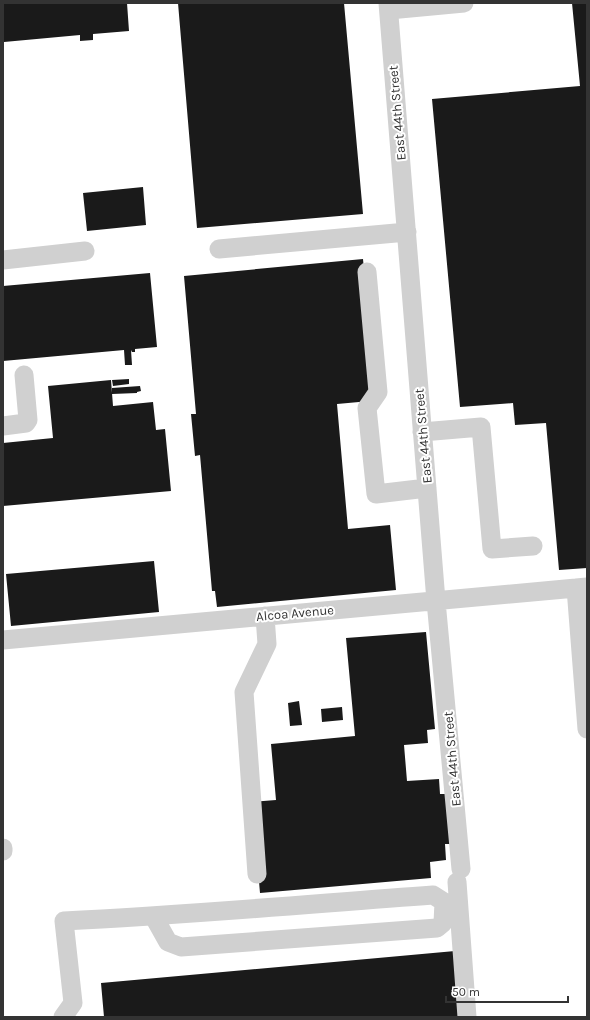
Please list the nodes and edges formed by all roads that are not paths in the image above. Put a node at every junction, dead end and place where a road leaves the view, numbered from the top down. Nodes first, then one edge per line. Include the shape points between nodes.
1 (464, 3) edge
2 (389, 7) edge
3 (407, 232) junction
4 (219, 249) dead end
5 (85, 251) dead end
6 (3, 260) edge
7 (367, 272) dead end
8 (24, 375) dead end
9 (3, 426) edge
10 (422, 432) junction
11 (427, 488) junction
12 (533, 546) dead end
13 (582, 588) edge
14 (436, 601) junction
15 (265, 616) junction
16 (3, 640) edge
17 (587, 729) edge
18 (3, 848) edge
19 (3, 851) edge
20 (256, 874) dead end
21 (451, 901) junction
22 (154, 917) junction
23 (63, 1017) edge
24 (467, 1017) edge

1 - 2 street
2 - 3 street, East 44th Street
3 - 4 street
3 - 10 street, East 44th Street
5 - 6 street
7 - 11 street via 378,392 367,408 376,494
8 - 9 street via 28,420 22,424
10 - 11 street, East 44th Street
10 - 12 street via 481,427 492,550
11 - 14 street, East 44th Street
13 - 14 street, Alcoa Avenue
13 - 17 street
14 - 15 street, Alcoa Avenue
14 - 21 street, East 44th Street via 459,875
15 - 16 street, Alcoa Avenue
15 - 20 street via 267,644 244,692
18 - 19 street
21 - 22 street via 433,895
21 - 22 street via 443,923 437,928 181,947 168,942
21 - 24 street, East 44th Street
22 - 23 street via 64,921 73,1003

